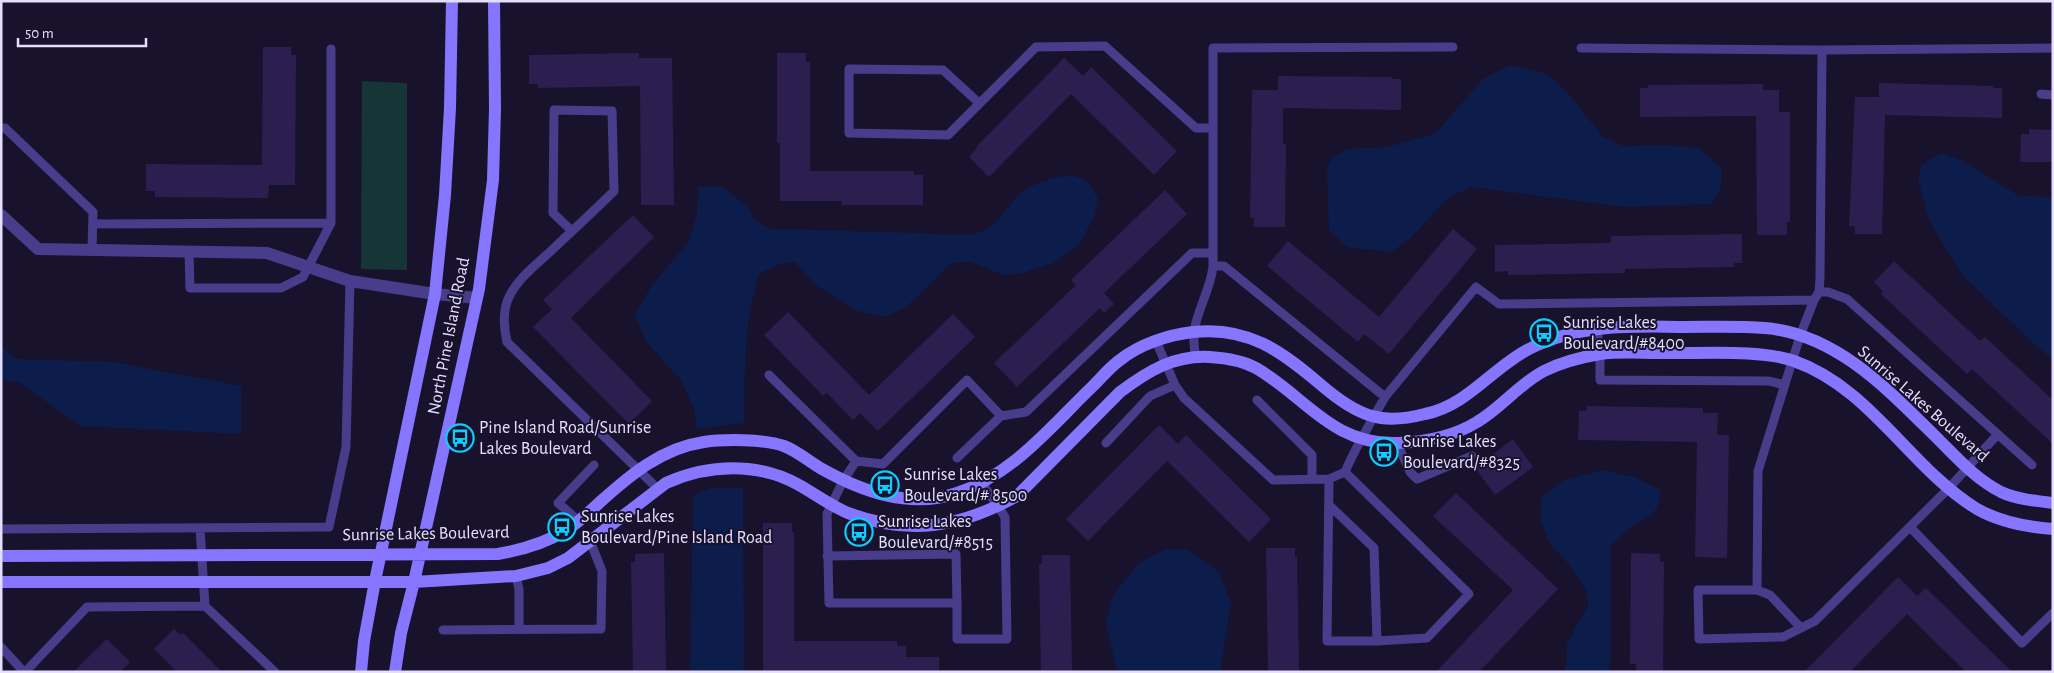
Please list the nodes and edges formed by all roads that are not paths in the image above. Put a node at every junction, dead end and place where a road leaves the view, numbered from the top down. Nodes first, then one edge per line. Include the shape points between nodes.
1 (494, 5) edge
2 (452, 6) edge
3 (1453, 47) dead end
4 (1581, 48) dead end
5 (2053, 48) edge
6 (331, 49) dead end
7 (1822, 50) junction
8 (2042, 94) dead end
9 (2053, 94) edge
10 (979, 103) junction
11 (1, 128) edge
12 (1213, 128) junction
13 (1, 214) edge
14 (331, 223) junction
15 (92, 224) junction
16 (572, 232) junction
17 (92, 250) junction
18 (189, 252) junction
19 (1213, 253) junction
20 (1213, 266) junction
21 (307, 267) junction
22 (350, 281) junction
23 (434, 294) junction
24 (1817, 296) junction
25 (477, 298) junction
26 (1597, 329) junction
27 (1194, 332) junction
28 (1800, 336) junction
29 (1156, 341) junction
30 (1600, 354) junction
31 (1195, 356) junction
32 (1792, 360) junction
33 (1166, 364) junction
34 (769, 375) dead end
35 (1175, 385) junction
36 (1785, 386) junction
37 (1386, 397) junction
38 (1257, 400) dead end
39 (1001, 416) junction
40 (1374, 417) junction
41 (1997, 435) junction
42 (1363, 439) junction
43 (1397, 443) junction
44 (1106, 444) dead end
45 (1472, 456) dead end
46 (957, 458) dead end
47 (856, 461) junction
48 (594, 465) dead end
49 (2032, 465) dead end
50 (1967, 468) junction
51 (639, 470) junction
52 (1345, 472) junction
53 (1312, 479) junction
54 (1329, 479) junction
55 (843, 481) junction
56 (982, 483) junction
57 (1949, 488) junction
58 (658, 489) junction
59 (2053, 503) edge
60 (830, 504) junction
61 (1329, 504) junction
62 (998, 506) junction
63 (579, 521) junction
64 (1910, 526) junction
65 (200, 528) junction
66 (2053, 529) edge
67 (1, 530) edge
68 (590, 541) junction
69 (201, 554) junction
70 (381, 554) junction
71 (420, 555) junction
72 (1, 556) edge
73 (827, 556) junction
74 (516, 576) junction
75 (202, 581) junction
76 (375, 581) junction
77 (1, 582) edge
78 (414, 582) junction
79 (1757, 590) junction
80 (957, 603) junction
81 (205, 606) junction
82 (2053, 613) edge
83 (1801, 628) junction
84 (519, 629) junction
85 (443, 630) dead end
86 (1377, 640) junction
87 (1, 646) edge
88 (24, 672) edge
89 (275, 672) edge
90 (361, 672) edge
91 (395, 672) edge

1 - 25 street, North Pine Island Road via 493,180
2 - 23 street, North Pine Island Road via 447,166
3 - 12 lane via 1213,48
4 - 7 lane
5 - 7 lane
6 - 14 lane
7 - 24 lane
8 - 9 lane
10 - 10 lane via 948,135 849,133 849,69 943,70
10 - 12 lane via 1036,47 1106,46 1196,128
11 - 15 lane via 5,128 92,212
12 - 19 lane
13 - 17 street via 38,250
14 - 15 lane
14 - 21 lane
15 - 17 lane
16 - 16 lane via 614,192 612,111 554,110 553,213
16 - 51 lane via 521,278 508,298 504,314 507,342
17 - 18 street
18 - 21 street via 267,253
18 - 21 lane via 190,288 281,288 303,276
19 - 20 lane
19 - 39 lane via 1192,253 1026,412
20 - 27 lane via 1212,280 1202,300
20 - 37 lane via 1224,266
21 - 22 street
22 - 23 street
22 - 65 lane via 346,447 329,527
23 - 25 street
23 - 70 street, North Pine Island Road
24 - 28 lane
24 - 37 lane via 1499,304 1476,287
24 - 41 lane via 1828,292 1847,299
25 - 71 street, North Pine Island Road
26 - 28 street, Sunrise Lakes Boulevard via 1652,326 1768,328
26 - 30 lane
26 - 40 street, Sunrise Lakes Boulevard via 1576,332 1526,350 1451,406 1428,414
27 - 29 street, Sunrise Lakes Boulevard
27 - 31 lane
27 - 40 street, Sunrise Lakes Boulevard via 1212,331 1252,338 1273,348 1334,397
28 - 32 lane
28 - 50 street, Sunrise Lakes Boulevard via 1823,344 1849,359
29 - 33 lane
29 - 56 street, Sunrise Lakes Boulevard via 1120,360 1015,462
30 - 32 street via 1734,354
30 - 36 lane via 1600,380 1769,381
30 - 43 street via 1544,371 1479,422 1458,432 1429,441
31 - 33 street
31 - 42 street via 1255,367 1319,417 1343,432
32 - 36 lane
32 - 57 street via 1818,371 1852,395
33 - 35 lane
33 - 62 street via 1146,373 1120,392 1017,496
34 - 47 lane
35 - 44 lane via 1150,396
35 - 53 lane via 1184,398 1273,480
36 - 79 lane via 1758,471
37 - 40 lane
38 - 53 lane via 1312,455
39 - 46 lane
39 - 47 lane via 966,380 884,464
40 - 42 lane
41 - 49 lane
41 - 50 lane
42 - 43 street
42 - 52 lane via 1354,450
43 - 45 lane via 1410,472 1418,479
47 - 55 lane
48 - 63 lane via 558,503
50 - 57 lane
50 - 59 street, Sunrise Lakes Boulevard via 2002,492
51 - 55 street, Sunrise Lakes Boulevard via 673,450 703,442 737,440 782,446
51 - 58 lane
51 - 63 street, Sunrise Lakes Boulevard
52 - 54 lane
52 - 86 lane via 1469,594 1427,638
53 - 54 lane
54 - 61 lane
55 - 56 street, Sunrise Lakes Boulevard via 906,500 953,495
55 - 60 lane
56 - 62 lane
57 - 64 lane
57 - 66 street via 1978,509 2002,520
58 - 60 street via 685,475 737,468 768,473 797,484
58 - 68 street
60 - 62 street via 882,523 926,526 967,518
60 - 73 lane
61 - 86 lane via 1374,548
61 - 86 lane via 1327,641
62 - 80 lane via 1005,518 1007,639 957,639
63 - 71 street, Sunrise Lakes Boulevard via 563,533 516,550 490,554
64 - 82 lane via 2022,643
64 - 83 lane via 1815,620
65 - 67 lane
65 - 69 lane
68 - 74 street via 548,568
68 - 84 lane via 602,571 601,629
69 - 70 street, Sunrise Lakes Boulevard
69 - 72 street, Sunrise Lakes Boulevard
69 - 75 lane
70 - 71 street, Sunrise Lakes Boulevard
70 - 76 street, North Pine Island Road
71 - 78 street, North Pine Island Road
73 - 80 lane via 828,603
73 - 80 lane via 956,554
74 - 78 street
74 - 84 lane
75 - 76 street
75 - 77 street
75 - 81 lane
76 - 78 street
76 - 90 street, North Pine Island Road
78 - 91 street, North Pine Island Road
79 - 83 lane via 1770,595
79 - 83 lane via 1698,590 1699,639 1783,637
81 - 88 lane via 88,607
81 - 89 lane
84 - 85 lane
87 - 88 lane

